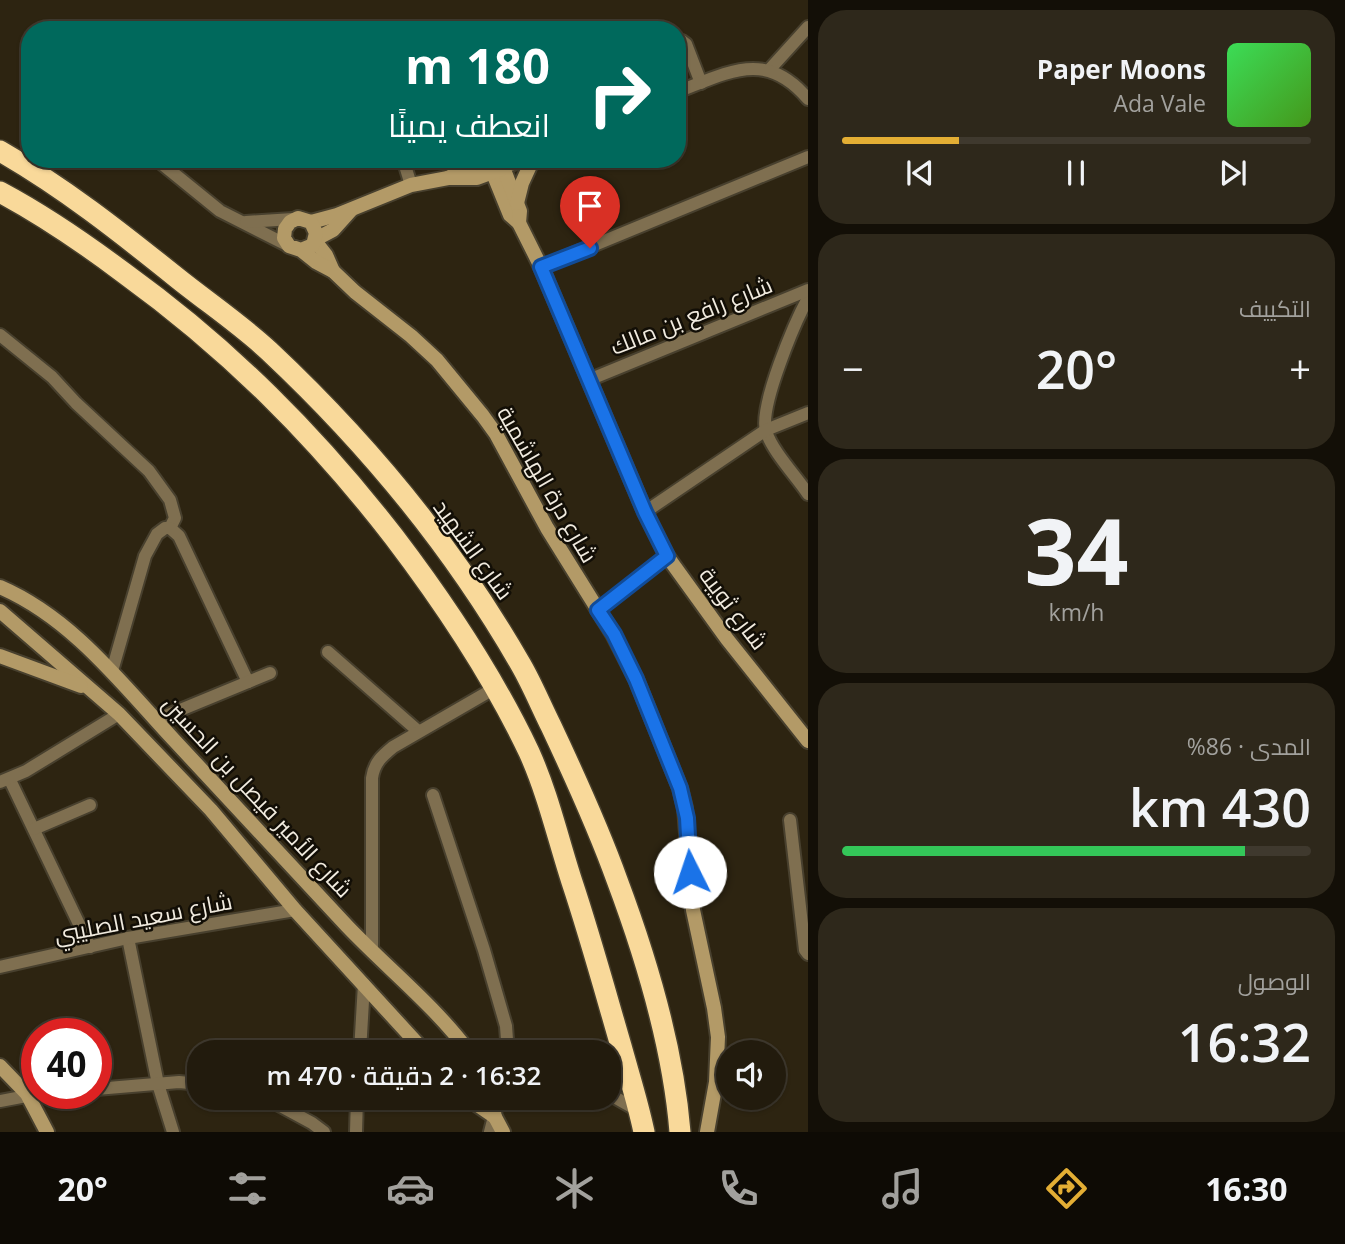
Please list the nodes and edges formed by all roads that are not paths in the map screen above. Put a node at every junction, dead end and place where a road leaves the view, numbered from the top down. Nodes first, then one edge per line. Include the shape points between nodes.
1 (808, 27) edge
2 (686, 44) edge
3 (770, 69) junction
4 (701, 83) junction
5 (686, 89) edge
6 (808, 99) edge
7 (0, 151) edge
8 (808, 157) edge
9 (21, 163) edge
10 (30, 168) edge
11 (167, 168) edge
12 (405, 168) edge
13 (488, 168) edge
14 (497, 168) edge
15 (498, 168) edge
16 (529, 168) edge
17 (411, 185) junction
18 (0, 192) edge
19 (517, 203) junction
20 (352, 209) junction
21 (293, 219) junction
22 (243, 222) junction
23 (311, 222) junction
24 (519, 223) junction
25 (315, 240) junction
26 (295, 248) junction
27 (541, 267) junction
28 (333, 271) junction
29 (808, 290) edge
30 (808, 298) edge
31 (0, 335) edge
32 (591, 379) junction
33 (808, 413) edge
34 (766, 430) junction
35 (808, 494) edge
36 (645, 512) junction
37 (170, 528) junction
38 (667, 556) junction
39 (0, 587) edge
40 (598, 610) junction
41 (0, 611) edge
42 (328, 652) dead end
43 (0, 656) edge
44 (112, 671) junction
45 (270, 673) dead end
46 (248, 682) junction
47 (495, 688) junction
48 (89, 690) junction
49 (119, 714) junction
50 (156, 720) junction
51 (418, 731) junction
52 (808, 741) edge
53 (5, 781) edge
54 (433, 796) dead end
55 (90, 805) dead end
56 (790, 820) dead end
57 (34, 829) junction
58 (295, 909) junction
59 (128, 938) junction
60 (90, 947) junction
61 (372, 952) junction
62 (808, 954) edge
63 (0, 967) edge
64 (364, 984) junction
65 (361, 1040) edge
66 (414, 1040) edge
67 (458, 1040) edge
68 (507, 1040) edge
69 (619, 1040) edge
70 (621, 1046) edge
71 (0, 1066) edge
72 (187, 1083) edge
73 (21, 1084) edge
74 (159, 1084) junction
75 (112, 1088) edge
76 (21, 1096) edge
77 (0, 1101) edge
78 (621, 1104) edge
79 (38, 1109) edge
80 (288, 1110) edge
81 (357, 1110) edge
82 (485, 1110) edge
83 (493, 1110) edge
84 (496, 1110) edge
85 (495, 1117) junction
86 (642, 1122) edge
87 (685, 1130) edge
88 (47, 1132) edge
89 (173, 1132) edge
90 (324, 1132) edge
91 (356, 1132) edge
92 (490, 1132) edge
93 (503, 1132) edge
94 (707, 1132) edge

1 - 3 street
2 - 4 street
3 - 4 street via 745,70
3 - 6 street via 795,84
4 - 5 street
7 - 9 highway, شارع الشهيد
8 - 27 street
10 - 87 highway, شارع الشهيد via 105,221 267,349 363,447 472,588 523,668 590,808 654,992
11 - 22 street via 220,211
12 - 17 street
13 - 17 street via 467,179
14 - 24 street, شارع ثويبة via 510,215
15 - 19 street, شارع ثويبة
16 - 19 street
17 - 20 street
18 - 47 highway via 46,216 148,290 280,405 341,470 419,570
19 - 24 street, شارع ثويبة
20 - 23 street
20 - 25 street via 333,230
21 - 22 street
21 - 23 street
21 - 26 street via 284,238
22 - 26 street
23 - 25 street
24 - 27 street, شارع ثويبة
25 - 26 street via 310,248
25 - 28 street, شارع درة الهاشمية
26 - 28 street, شارع درة الهاشمية
27 - 32 street, شارع ثويبة
28 - 40 street, شارع درة الهاشمية via 425,347 483,416
29 - 32 street, شارع رافع بن مالك
30 - 34 street via 774,382
31 - 37 street via 52,377 149,471 170,500 175,518
32 - 36 street, شارع ثويبة
33 - 34 street
34 - 35 street
34 - 36 street
36 - 38 street, شارع ثويبة
37 - 44 street via 160,530 148,547
37 - 46 street via 178,536
38 - 40 street
38 - 52 street, شارع ثويبة
39 - 44 street, شارع الأمير فيصل بن الحسين via 58,622
40 - 94 street, شارع درة الهاشمية via 641,692 685,807 694,910 718,1037
41 - 48 street, شارع الأمير فيصل بن الحسين
42 - 51 street
43 - 48 street
44 - 50 street, شارع الأمير فيصل بن الحسين
45 - 46 street
46 - 50 street
47 - 51 street
47 - 69 highway via 545,795
48 - 49 street, شارع الأمير فيصل بن الحسين
49 - 53 street
49 - 58 street, شارع الأمير فيصل بن الحسين via 211,810
50 - 61 street, شارع الأمير فيصل بن الحسين
51 - 61 street via 384,754 372,772
53 - 57 street
54 - 68 street via 484,950
55 - 57 street
56 - 62 street
57 - 60 street
58 - 59 street, شارع سعيد الصليبي
58 - 64 street, شارع الأمير فيصل بن الحسين
59 - 60 street, شارع سعيد الصليبي
59 - 74 street
60 - 63 street, شارع سعيد الصليبي
61 - 67 street, شارع الأمير فيصل بن الحسين
64 - 65 street
64 - 66 street, شارع الأمير فيصل بن الحسين
70 - 86 highway
71 - 73 street
72 - 74 street
74 - 75 street
74 - 89 street
76 - 77 street
78 - 86 street
79 - 88 street
80 - 90 street
81 - 91 street
82 - 85 street
83 - 85 street
84 - 85 street
85 - 92 street
85 - 93 street

